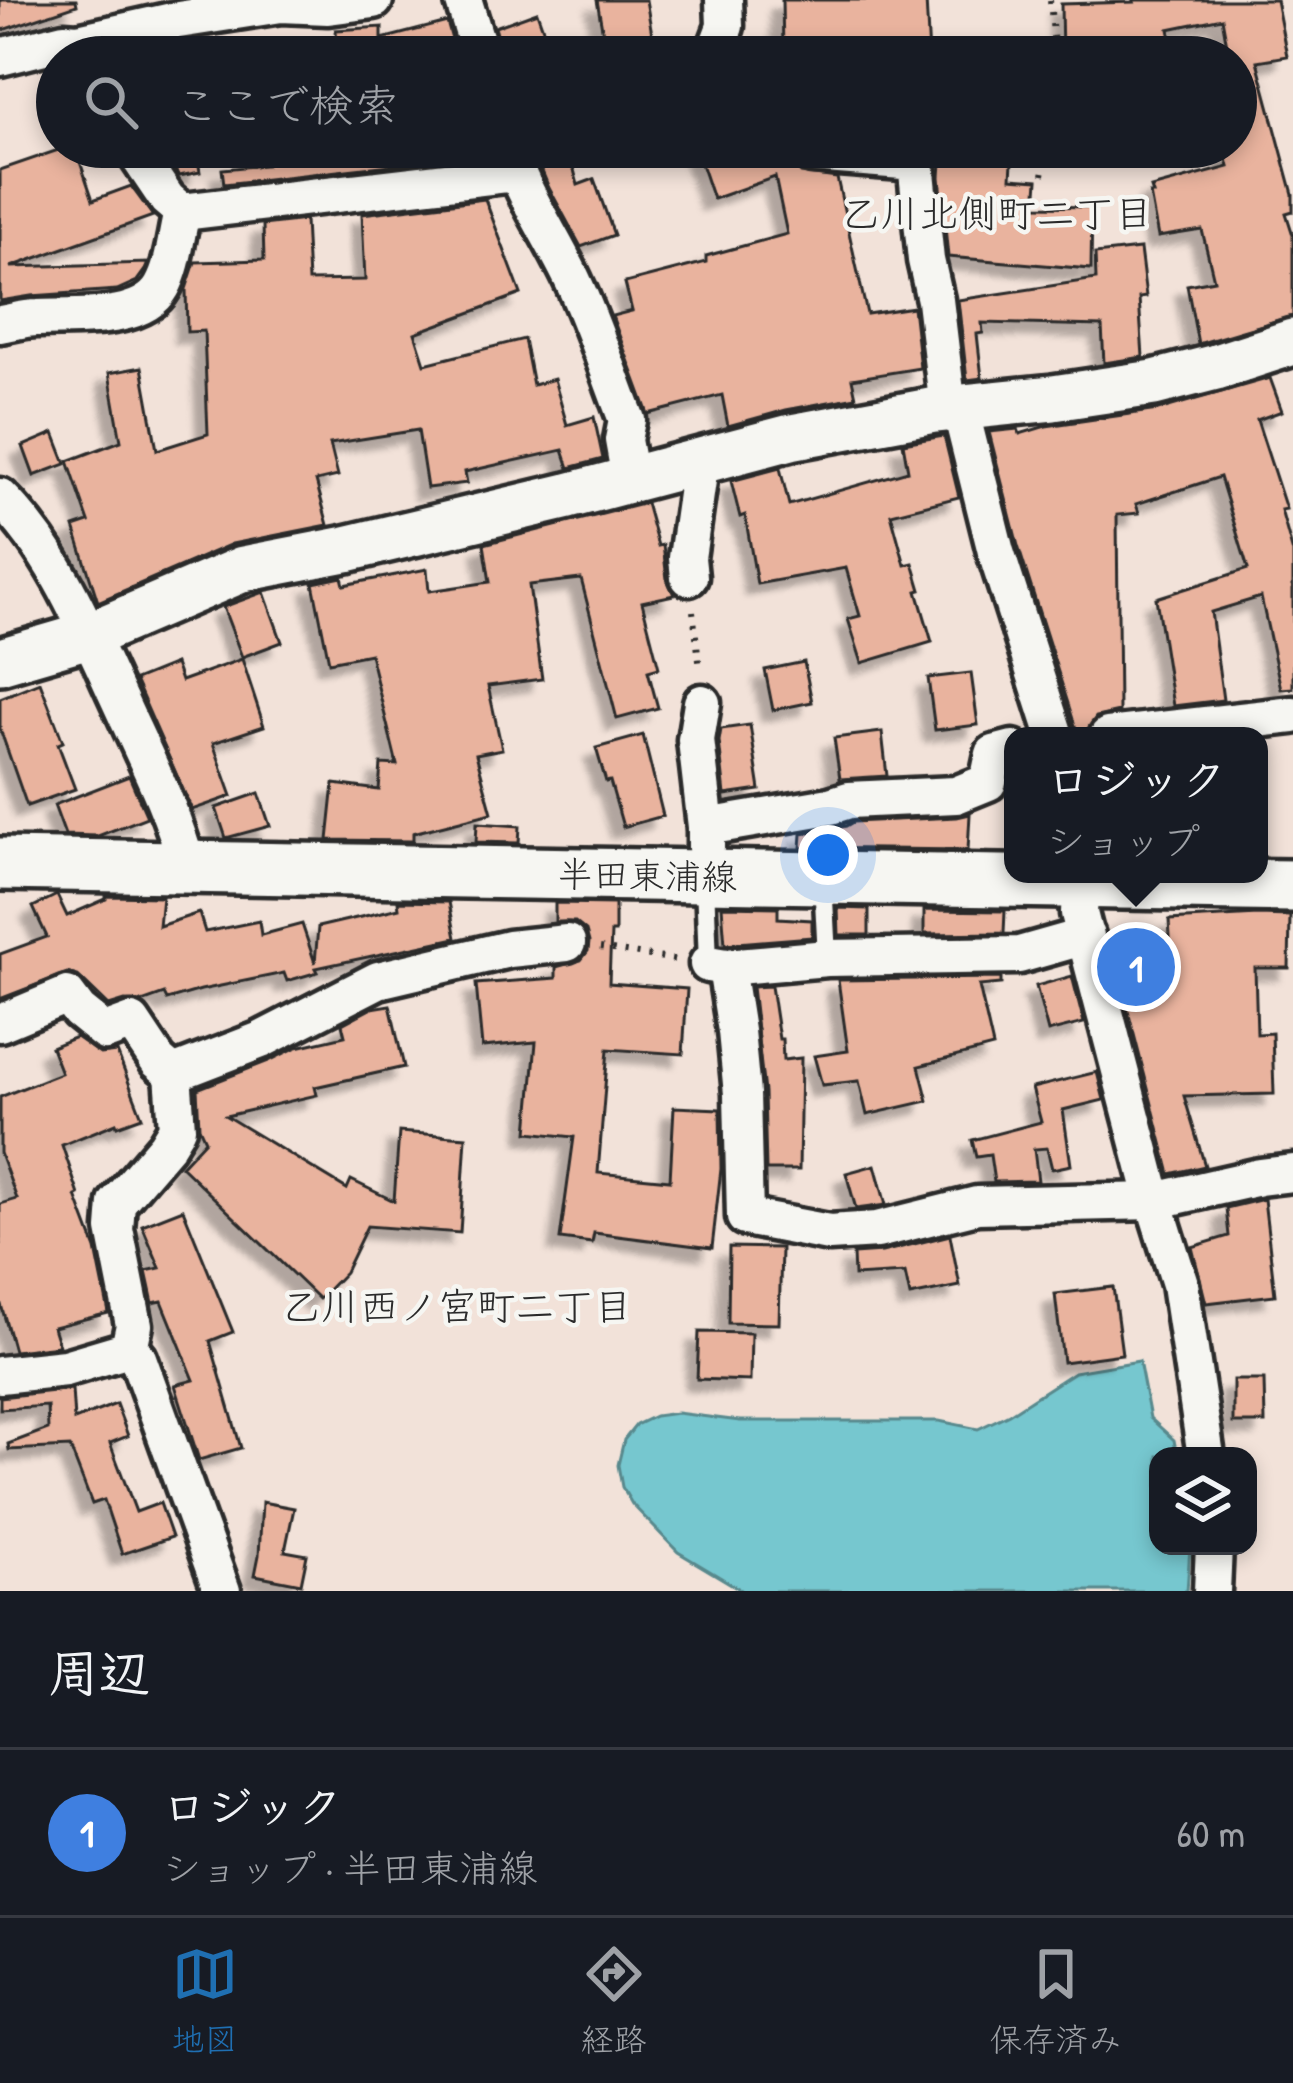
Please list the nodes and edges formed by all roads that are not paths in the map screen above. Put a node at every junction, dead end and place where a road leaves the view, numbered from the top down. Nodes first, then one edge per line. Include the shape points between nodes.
1 (374, 0) edge
2 (724, 0) edge
3 (466, 1) edge
4 (105, 36) edge
5 (476, 36) edge
6 (721, 36) edge
7 (36, 53) edge
8 (0, 57) edge
9 (146, 168) edge
10 (461, 168) edge
11 (516, 168) edge
12 (917, 168) edge
13 (182, 212) junction
14 (0, 324) edge
15 (1293, 343) edge
16 (955, 409) junction
17 (701, 459) junction
18 (630, 479) junction
19 (0, 497) edge
20 (689, 578) road end
21 (89, 635) junction
22 (0, 661) edge
23 (702, 703) road end
24 (1293, 715) edge
25 (1052, 727) edge
26 (1187, 727) edge
27 (1004, 751) edge
28 (706, 852) junction
29 (0, 864) edge
30 (188, 866) junction
31 (1004, 879) edge
32 (823, 880) junction
33 (1081, 883) edge
34 (1202, 883) edge
35 (1293, 886) edge
36 (1086, 936) junction
37 (566, 943) road end
38 (827, 958) junction
39 (717, 966) junction
40 (0, 1023) edge
41 (172, 1074) junction
42 (1293, 1173) edge
43 (1154, 1201) junction
44 (129, 1349) junction
45 (0, 1375) edge
46 (1205, 1447) edge
47 (1214, 1555) edge
48 (222, 1591) edge
49 (1212, 1591) edge

1 - 4 street via 281,4
2 - 6 street
3 - 5 street
7 - 8 street
9 - 13 street
10 - 13 street
11 - 18 street via 576,287 627,420
12 - 16 street via 946,392
13 - 14 street via 163,286 152,299 134,310
15 - 16 street via 1154,383
16 - 17 street
16 - 25 street
17 - 18 street
17 - 20 street
18 - 21 street via 243,569
19 - 21 street via 53,566
21 - 22 street
21 - 30 street via 176,822
23 - 28 street via 695,740
24 - 26 street
27 - 28 street via 994,754 988,782 956,795 849,800
28 - 30 main road, 半田東浦線
28 - 32 main road, 半田東浦線
28 - 39 lane
29 - 30 main road, 半田東浦線
31 - 32 main road, 半田東浦線
32 - 38 lane
33 - 36 street
34 - 35 main road, 半田東浦線
36 - 38 street via 1019,955
36 - 43 street
37 - 41 street via 378,980 261,1040
38 - 39 street
39 - 43 street via 742,1094 745,1217 829,1233 877,1230 977,1204
40 - 41 street via 67,994 105,1032 132,1022
41 - 44 street via 176,1128 118,1203 115,1229 134,1324
42 - 43 street
43 - 46 street via 1180,1284
44 - 45 street
44 - 48 street
47 - 49 street

